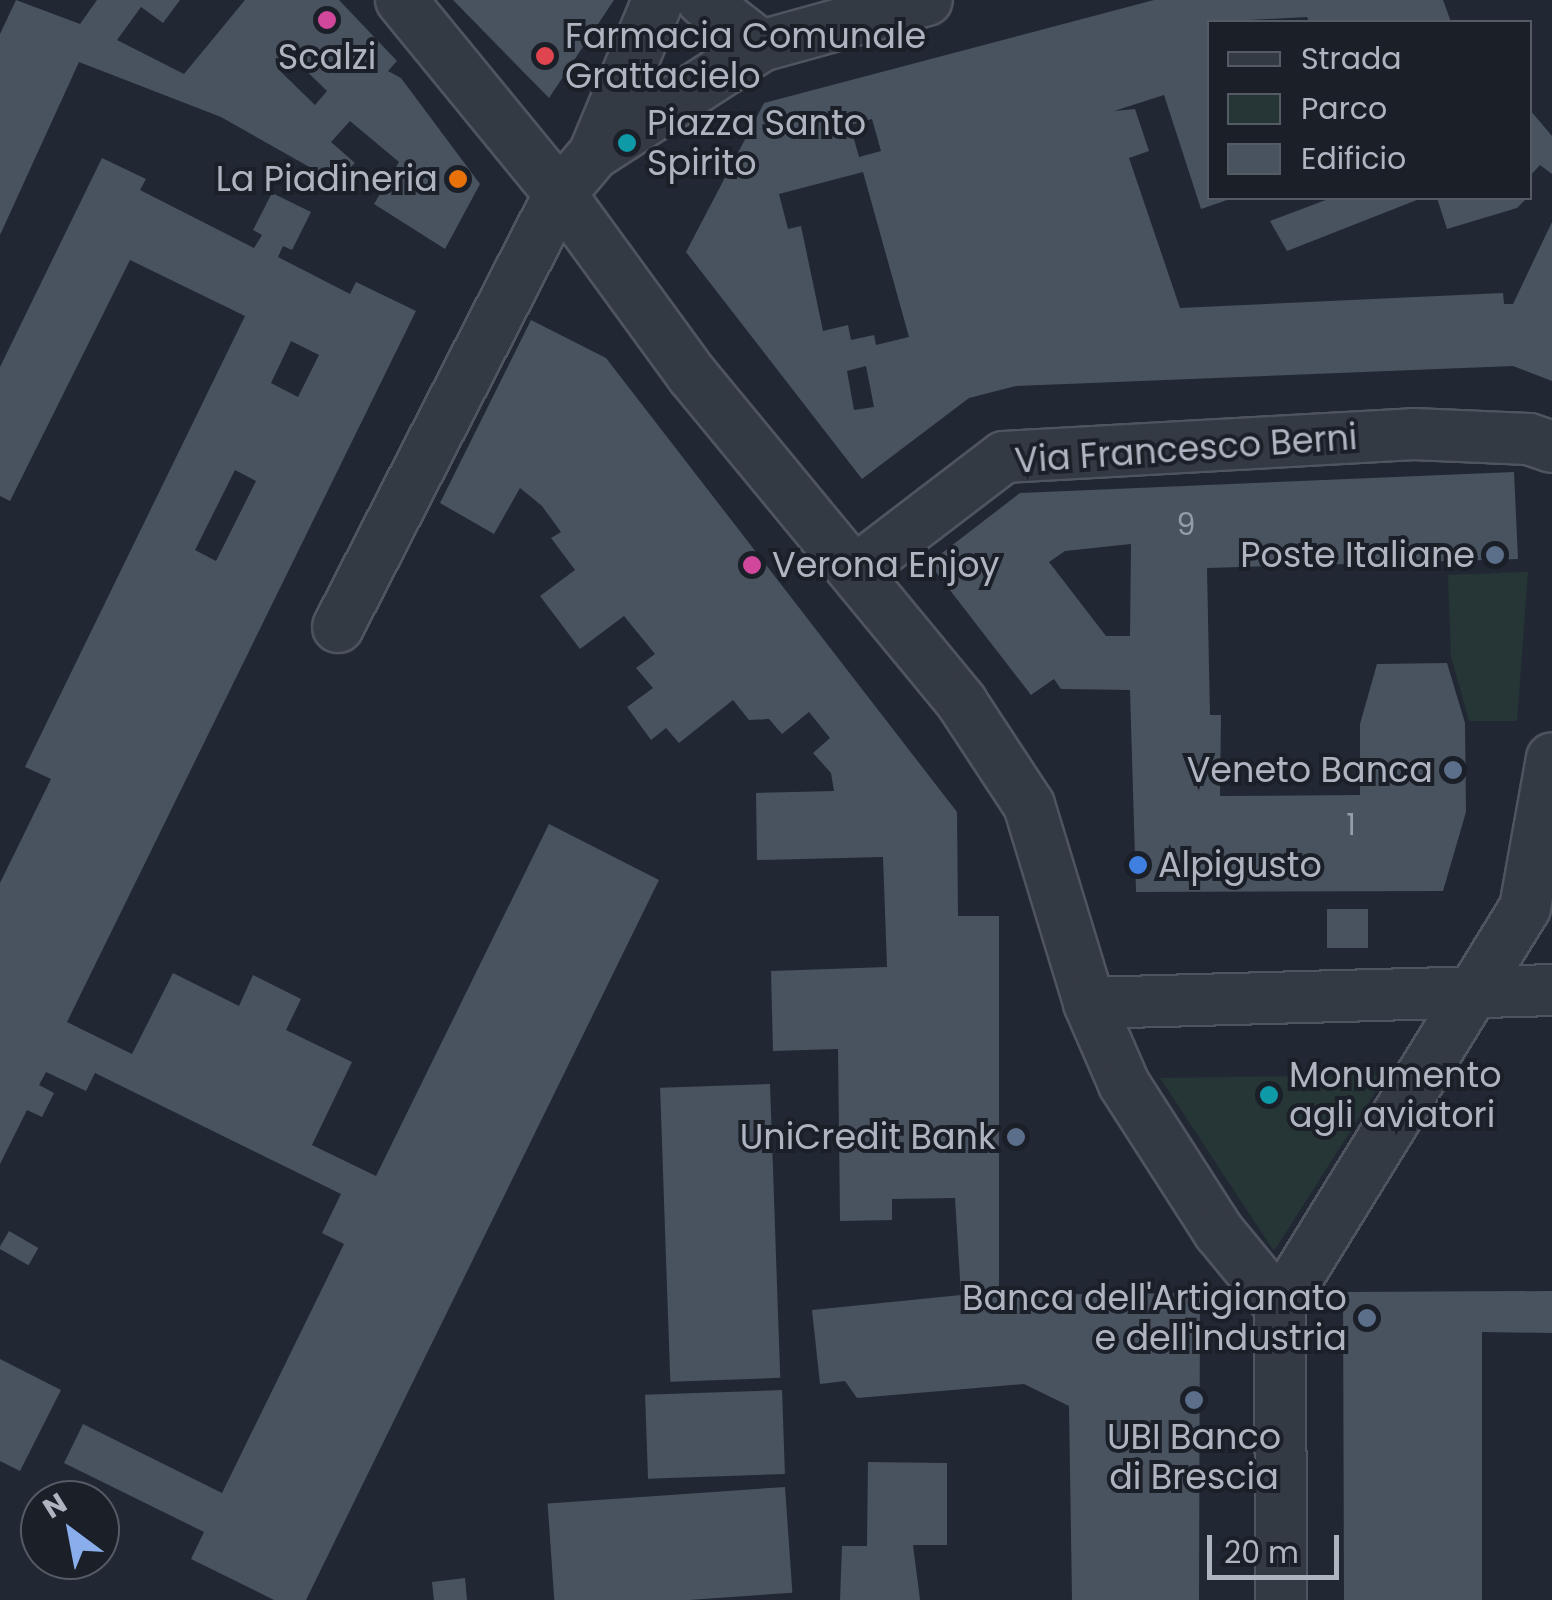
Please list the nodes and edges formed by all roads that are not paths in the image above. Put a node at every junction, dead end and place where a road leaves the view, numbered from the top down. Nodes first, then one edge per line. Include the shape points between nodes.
1 (401, 0) edge
2 (658, 0) edge
3 (702, 0) edge
4 (927, 0) edge
5 (761, 46) junction
6 (594, 154) junction
7 (560, 194) junction
8 (1552, 447) edge
9 (856, 570) junction
10 (338, 627) dead end
11 (1552, 758) edge
12 (1538, 910) edge
13 (1552, 990) edge
14 (1475, 992) junction
15 (1089, 1004) junction
16 (1280, 1306) junction
17 (1280, 1600) edge

1 - 7 street
2 - 6 street
3 - 5 street
4 - 5 street
5 - 6 street
6 - 7 street
7 - 9 street via 692,375
7 - 10 street
8 - 9 street, Via Francesco Berni via 1530,439 1413,434 1004,457
9 - 15 street via 962,704 1029,805
11 - 12 street via 1535,857
12 - 14 street
13 - 14 street
14 - 15 street
14 - 16 street
15 - 16 street via 1124,1084 1220,1232
16 - 17 street

